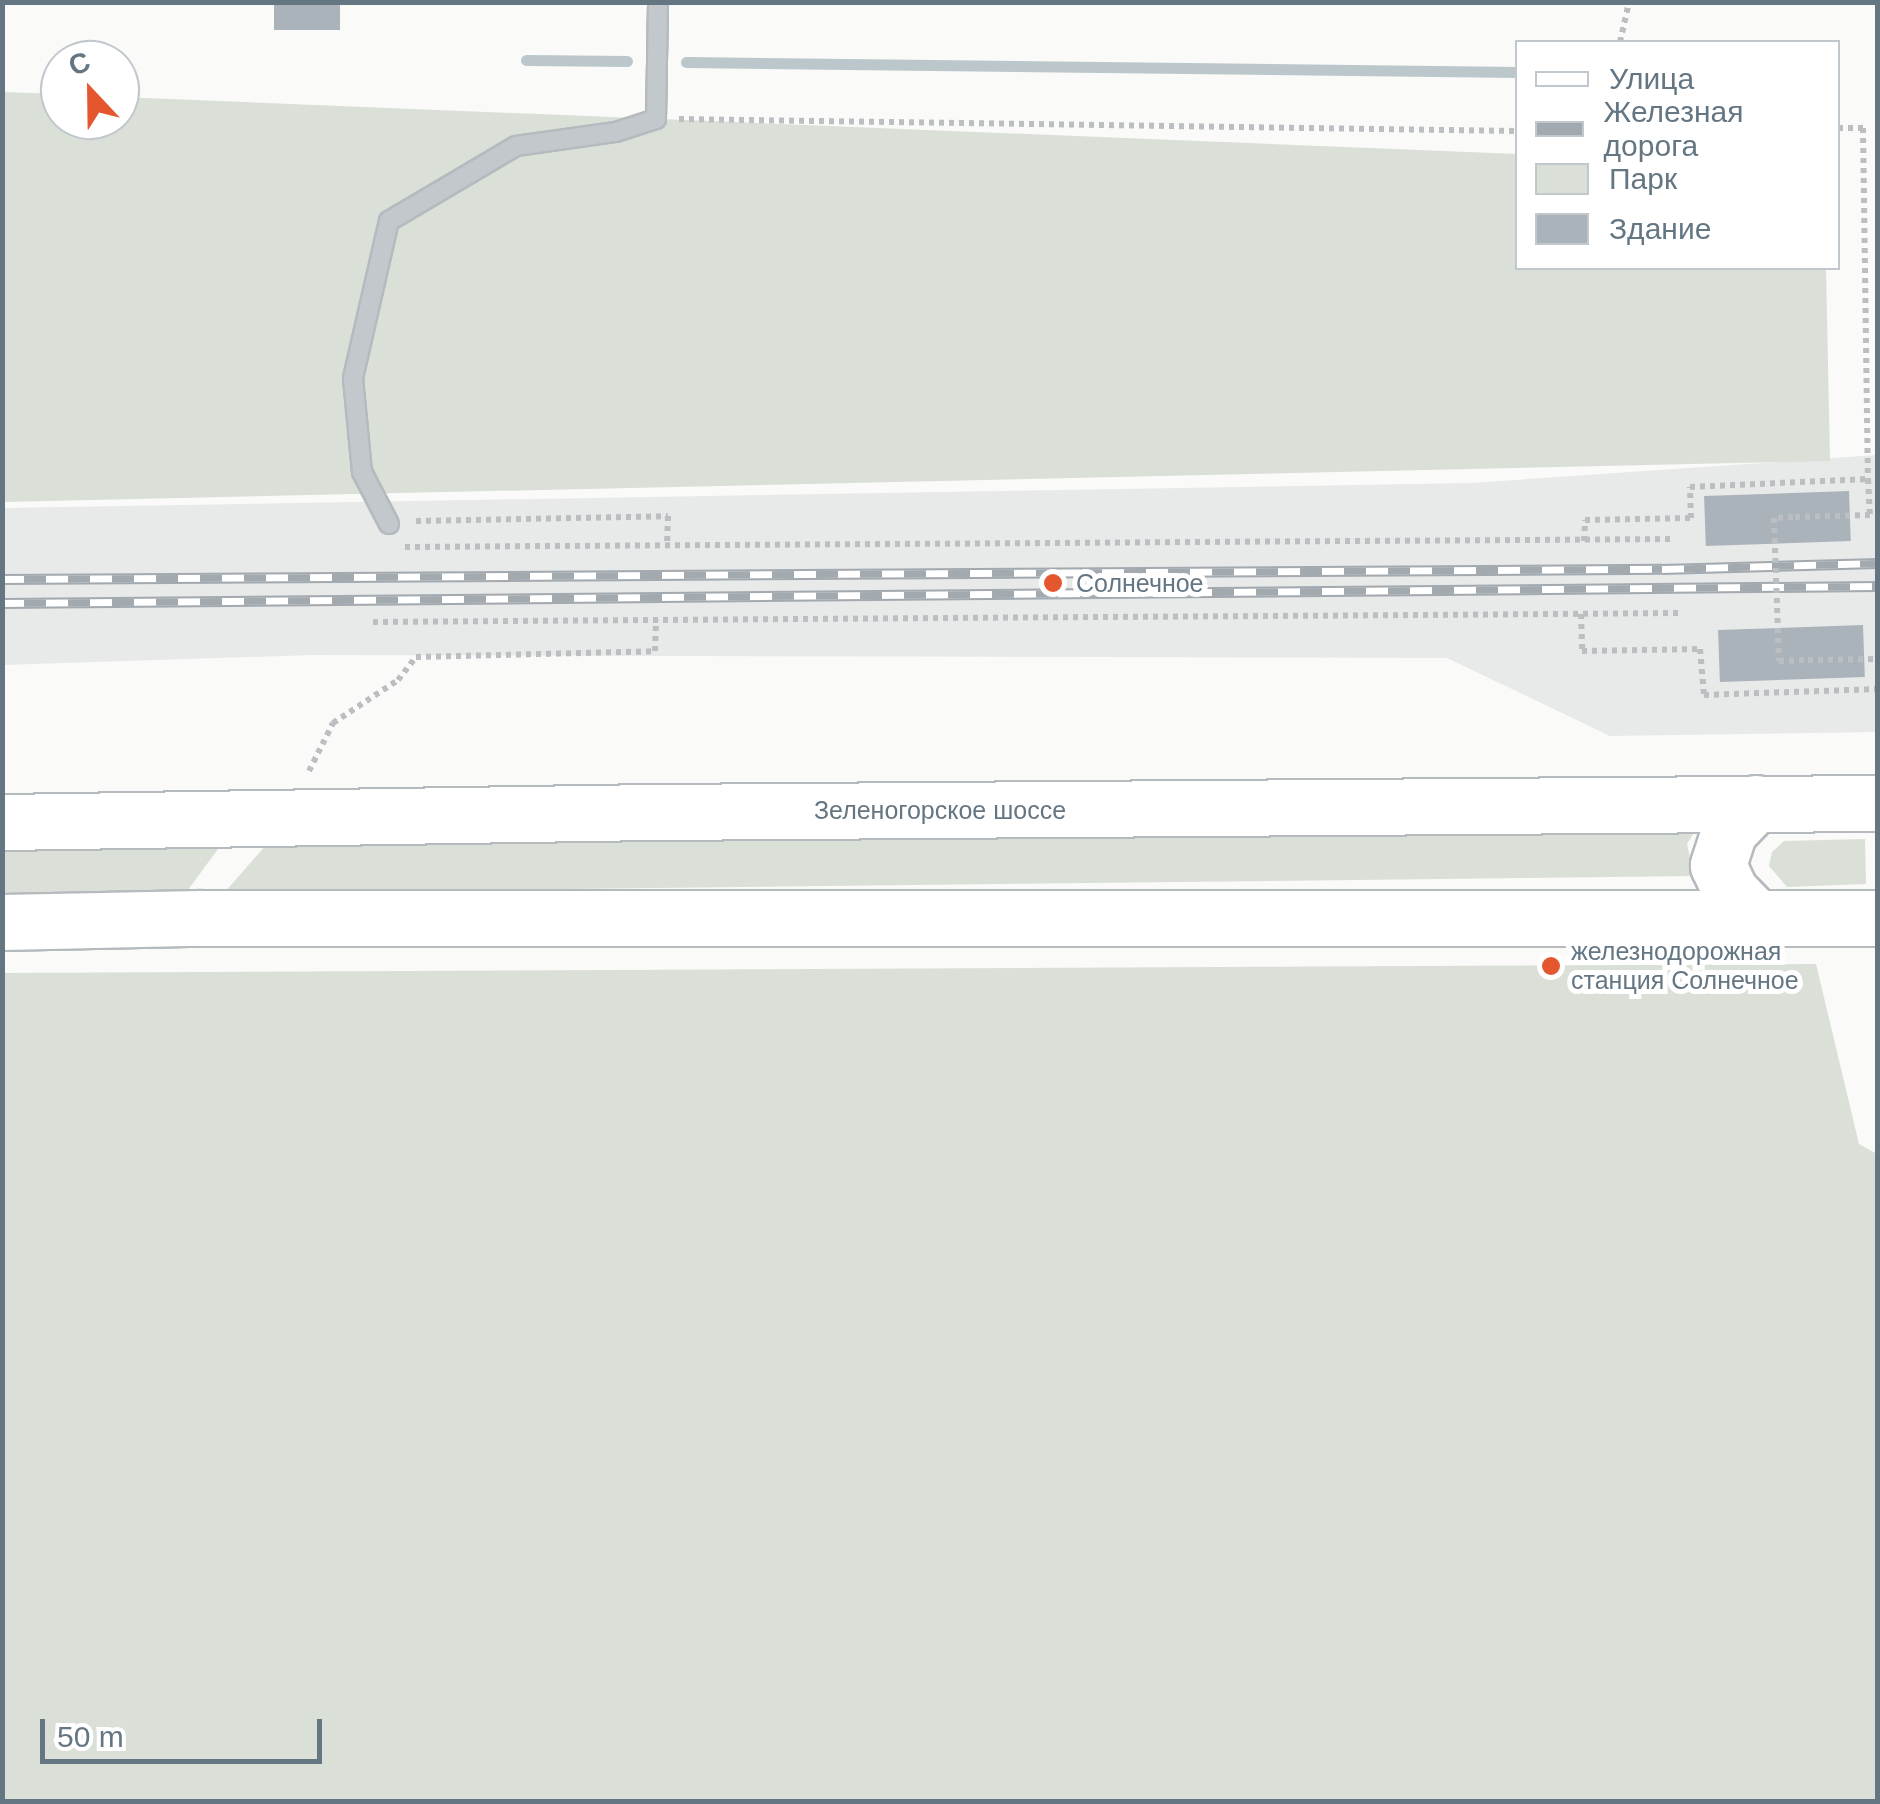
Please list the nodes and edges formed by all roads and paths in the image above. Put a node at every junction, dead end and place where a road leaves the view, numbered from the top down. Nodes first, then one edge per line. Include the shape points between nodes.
1 (658, 2) edge
2 (1629, 2) edge
3 (1620, 40) edge
4 (656, 119) junction
5 (1840, 128) edge
6 (1515, 130) edge
7 (1868, 479) junction
8 (390, 524) joint
9 (1674, 539) dead end
10 (1584, 541) junction
11 (667, 546) junction
12 (396, 547) dead end
13 (1680, 613) dead end
14 (1581, 614) junction
15 (656, 620) junction
16 (373, 622) dead end
17 (1878, 659) edge
18 (1878, 689) edge
19 (300, 784) dead end
20 (1756, 803) junction
21 (1878, 803) edge
22 (2, 822) edge
23 (1878, 918) edge
24 (1758, 920) junction
25 (2, 922) edge

1 - 4 lane
2 - 3 path
4 - 6 path
4 - 8 lane via 616,132 516,146 388,221 353,378 362,472
5 - 7 path via 1864,128
7 - 10 path via 1690,486 1692,518 1585,520
7 - 17 path, bridge via 1870,515 1774,518 1779,661
8 - 11 path via 668,516
9 - 10 path
10 - 11 path
11 - 12 path
13 - 14 path
14 - 15 path
14 - 18 path via 1582,651 1700,648 1704,696
15 - 16 path
15 - 19 path via 656,650 416,657 398,680 333,722
20 - 21 main road, Зеленогорское шоссе
20 - 22 main road, Зеленогорское шоссе
20 - 24 main road via 1729,831 1718,865 1730,891
23 - 24 main road
24 - 25 main road

